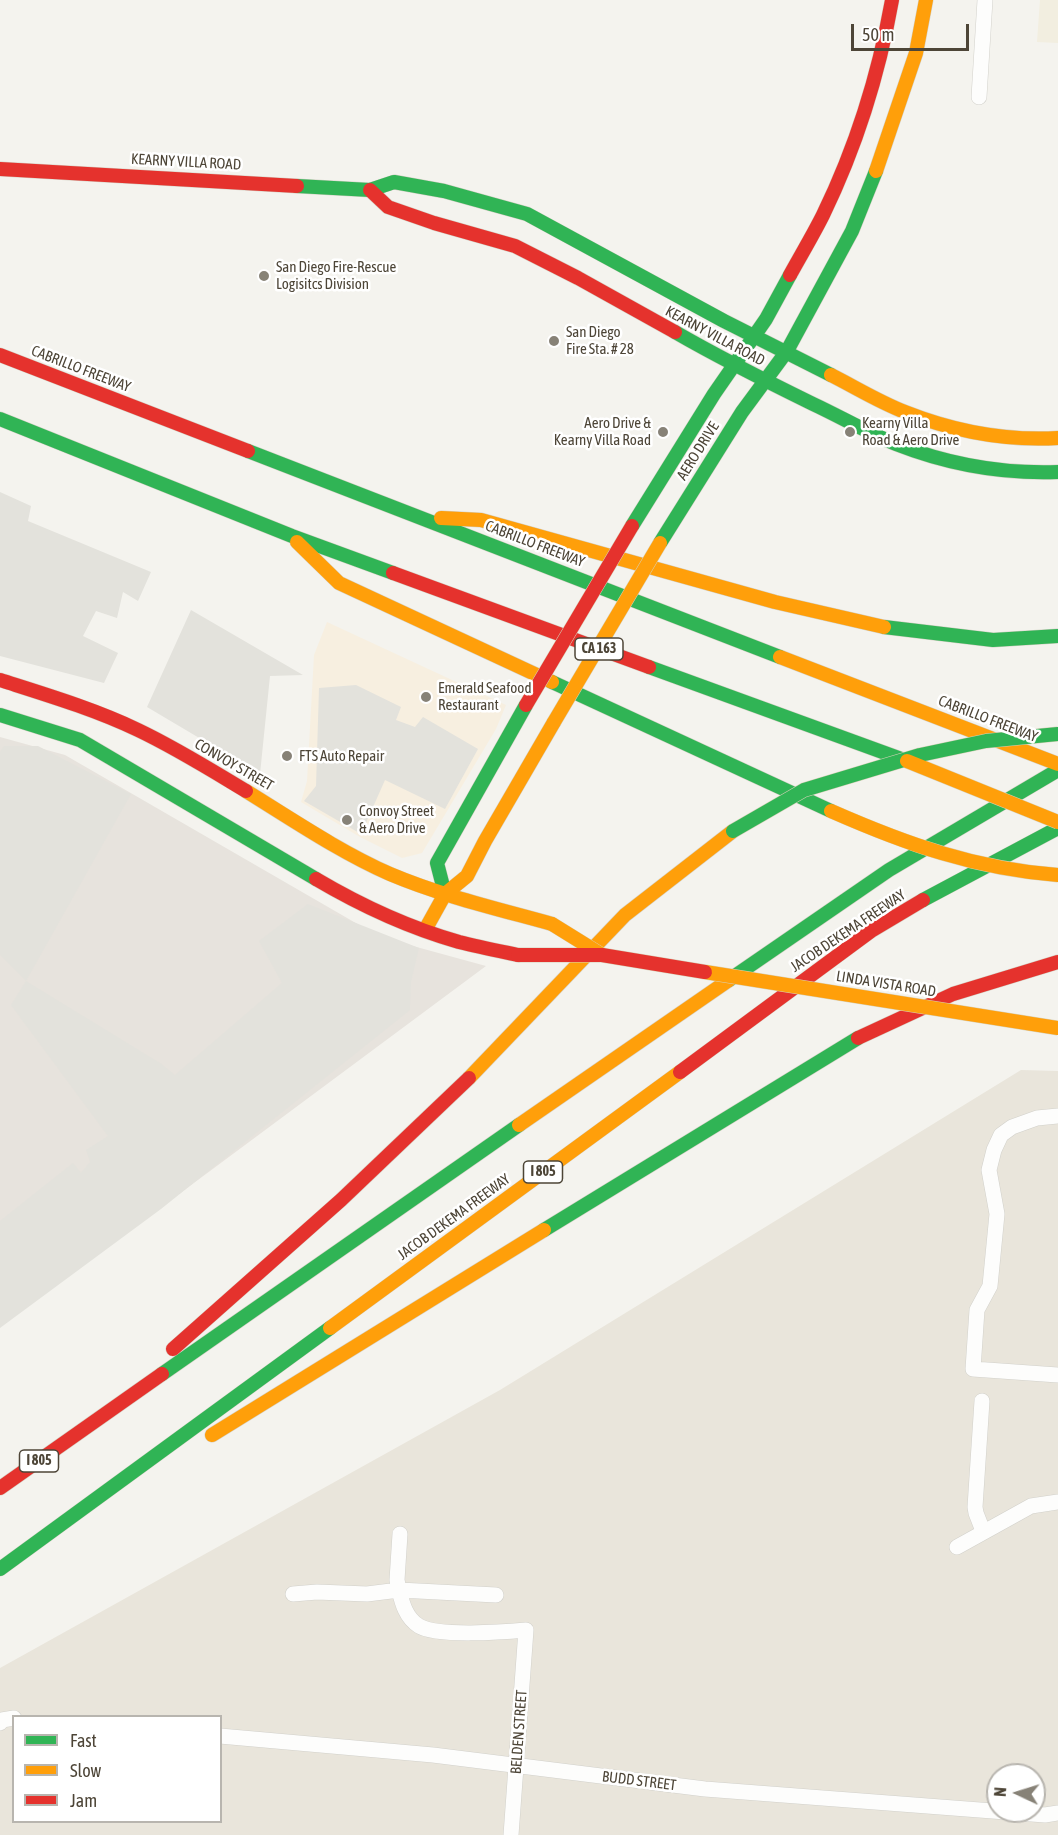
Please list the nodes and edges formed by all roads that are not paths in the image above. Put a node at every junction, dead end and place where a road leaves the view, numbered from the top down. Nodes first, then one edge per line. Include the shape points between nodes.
1 (892, 0) edge
2 (926, 0) edge
3 (985, 0) edge
4 (979, 97) dead end
5 (0, 168) edge
6 (370, 190) junction
7 (755, 337) junction
8 (787, 351) junction
9 (0, 355) edge
10 (735, 366) junction
11 (766, 382) junction
12 (0, 419) edge
13 (1058, 438) edge
14 (1058, 472) edge
15 (417, 516) junction
16 (292, 536) junction
17 (1058, 636) edge
18 (0, 680) edge
19 (0, 715) edge
20 (1058, 734) edge
21 (1058, 764) edge
22 (1058, 770) edge
23 (1058, 822) edge
24 (1058, 828) edge
25 (1058, 875) edge
26 (445, 894) junction
27 (425, 930) junction
28 (602, 955) junction
29 (1058, 962) edge
30 (1058, 1028) edge
31 (1058, 1116) edge
32 (1058, 1375) edge
33 (982, 1401) dead end
34 (78, 1434) junction
35 (205, 1439) dead end
36 (175, 1458) dead end
37 (0, 1488) edge
38 (1058, 1502) edge
39 (984, 1532) junction
40 (400, 1534) dead end
41 (42, 1540) junction
42 (957, 1547) dead end
43 (0, 1569) edge
44 (399, 1590) junction
45 (293, 1594) dead end
46 (496, 1595) dead end
47 (222, 1736) edge
48 (516, 1766) junction
49 (1058, 1813) edge
50 (511, 1835) edge

1 - 7 main road, AERO DRIVE via 873,84 846,160 823,214
2 - 8 main road, AERO DRIVE via 916,53 878,167 852,231
3 - 4 street
5 - 6 main road, KEARNY VILLA ROAD
6 - 7 main road, KEARNY VILLA ROAD via 394,182 527,214
6 - 10 main road, KEARNY VILLA ROAD via 388,207 515,246
7 - 8 main road, KEARNY VILLA ROAD
7 - 10 main road, AERO DRIVE
8 - 11 main road, AERO DRIVE
8 - 13 main road, KEARNY VILLA ROAD via 904,411 949,426 1027,440
9 - 15 main road, CABRILLO FREEWAY
10 - 11 main road, KEARNY VILLA ROAD
10 - 26 main road, AERO DRIVE, bridge via 632,526 437,863
11 - 14 main road, KEARNY VILLA ROAD via 896,444 939,458 1029,473
11 - 26 main road, AERO DRIVE, bridge via 742,412 660,543 467,876
12 - 16 main road, CA 163
15 - 17 main road via 481,520 776,602 896,630 993,640
15 - 21 main road, CABRILLO FREEWAY, bridge
16 - 23 main road, CA 163, bridge via 907,761
16 - 25 main road, bridge via 339,583 892,838 958,860 1030,874
18 - 26 main road, CONVOY STREET via 94,710 151,736 367,862
19 - 27 main road via 80,740 344,895
20 - 34 main road, bridge via 986,741 920,755 804,790 733,831 625,915 479,1068 341,1200
22 - 34 main road, JACOB DEKEMA FREEWAY / I 805 via 889,870
24 - 41 main road, JACOB DEKEMA FREEWAY / I 805 via 948,885 871,931
26 - 27 main road, AERO DRIVE
26 - 28 main road, LINDA VISTA ROAD, bridge via 552,924
27 - 28 main road, LINDA VISTA ROAD, bridge via 518,956
28 - 30 main road, LINDA VISTA ROAD, bridge
29 - 35 main road via 953,994 848,1042
31 - 32 street via 1012,1127 1001,1135 994,1150 989,1170 997,1214 990,1286 977,1310 973,1369
33 - 39 street via 975,1513
34 - 37 main road, JACOB DEKEMA FREEWAY / I 805
36 - 41 main road
38 - 39 street via 1030,1506
39 - 42 street
40 - 44 street
41 - 43 main road, JACOB DEKEMA FREEWAY / I 805
44 - 45 street
44 - 46 street
44 - 48 street, BELDEN STREET via 408,1615 420,1627 490,1633 526,1630
47 - 48 street, BUDD STREET
48 - 49 street, BUDD STREET via 705,1789
48 - 50 street, BELDEN STREET

